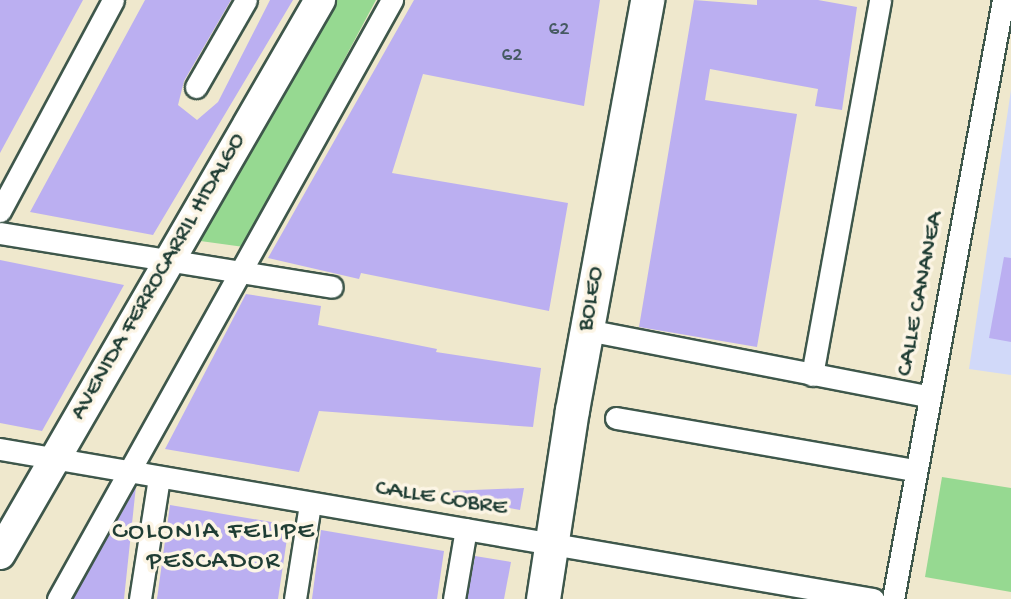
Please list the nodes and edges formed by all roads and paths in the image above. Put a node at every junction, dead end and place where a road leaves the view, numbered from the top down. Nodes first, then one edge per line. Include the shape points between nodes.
1 (113, 0) edge
2 (246, 0) edge
3 (320, 0) edge
4 (392, 0) edge
5 (647, 0) edge
6 (880, 0) edge
7 (1003, 0) edge
8 (196, 87) dead end
9 (0, 211) edge
10 (0, 233) edge
11 (167, 260) junction
12 (240, 271) junction
13 (332, 287) dead end
14 (587, 330) junction
15 (811, 375) junction
16 (928, 396) junction
17 (616, 418) dead end
18 (0, 449) edge
19 (55, 459) junction
20 (128, 470) junction
21 (915, 470) junction
22 (159, 477) junction
23 (310, 504) junction
24 (466, 529) junction
25 (552, 544) junction
26 (0, 554) edge
27 (58, 599) edge
28 (140, 599) edge
29 (295, 599) edge
30 (454, 599) edge
31 (543, 599) edge
32 (873, 599) edge
33 (892, 599) edge

1 - 9 street
2 - 8 street
3 - 11 main road, AVENIDA FERROCARRIL HIDALGO
4 - 12 street
5 - 14 main road, BOLEO
6 - 15 street
7 - 16 street, CALLE CANANEA
10 - 11 street
11 - 12 street
11 - 19 main road, AVENIDA FERROCARRIL HIDALGO
12 - 13 street
12 - 20 street
14 - 15 street
14 - 25 main road, BOLEO
15 - 16 street
16 - 21 street, CALLE CANANEA
17 - 21 street
18 - 19 street, CALLE COBRE
19 - 20 street, CALLE COBRE
19 - 26 main road, AVENIDA FERROCARRIL HIDALGO
20 - 22 street, CALLE COBRE
20 - 27 street
21 - 33 street, CALLE CANANEA
22 - 23 street, CALLE COBRE
22 - 28 street
23 - 24 street, CALLE COBRE
23 - 29 street
24 - 25 street, CALLE COBRE
24 - 30 street
25 - 31 main road, BOLEO
25 - 32 street, CALLE COBRE

